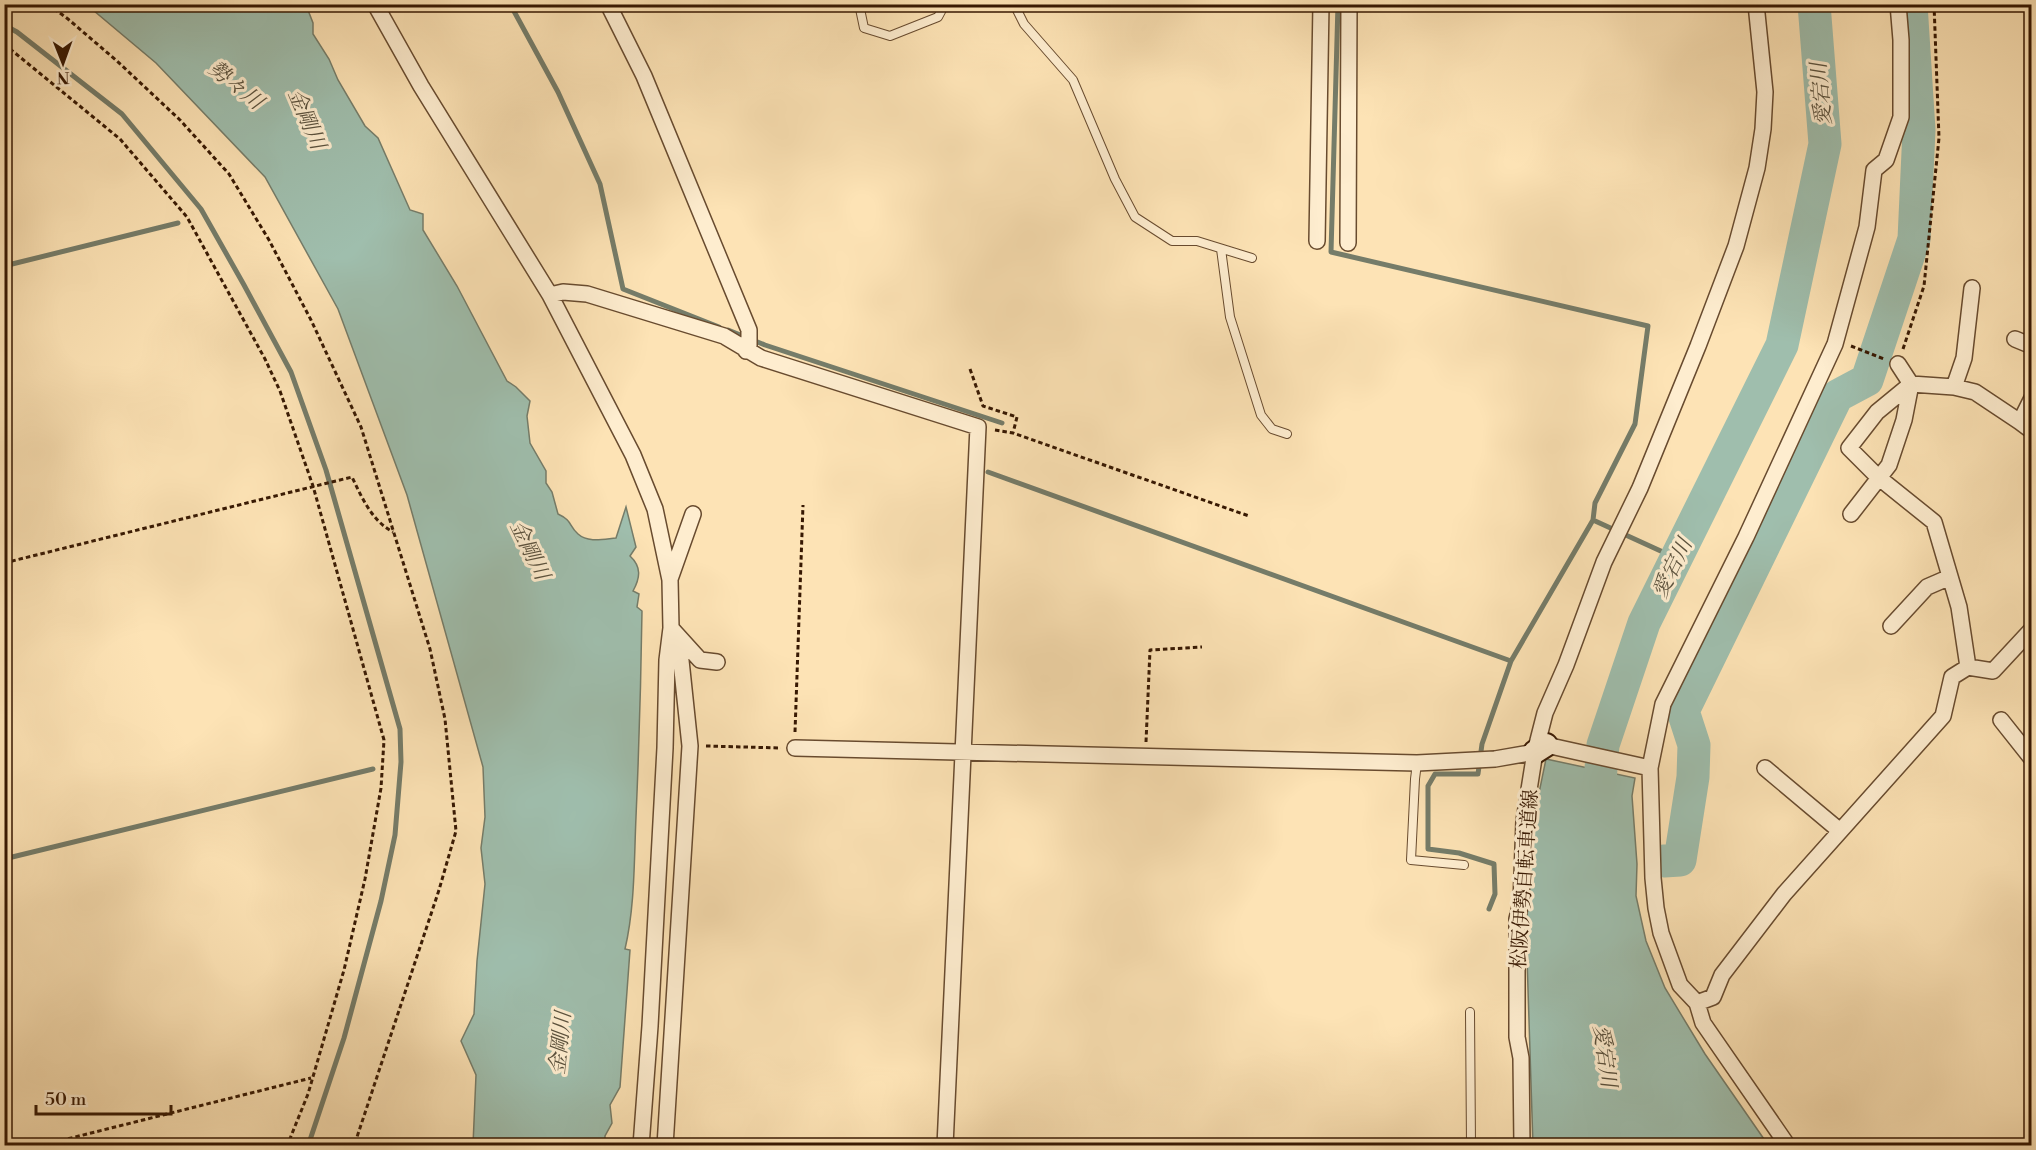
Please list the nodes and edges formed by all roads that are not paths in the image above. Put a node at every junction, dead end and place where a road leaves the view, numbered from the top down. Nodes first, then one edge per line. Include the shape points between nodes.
1 (375, 4) edge
2 (608, 4) edge
3 (859, 4) edge
4 (945, 4) edge
5 (1014, 4) edge
6 (1321, 4) edge
7 (1349, 4) edge
8 (1756, 4) edge
9 (1898, 4) edge
10 (1317, 241) dead end
11 (1348, 243) dead end
12 (1221, 249) junction
13 (1252, 258) dead end
14 (1972, 288) dead end
15 (550, 295) junction
16 (2015, 339) dead end
17 (2031, 346) edge
18 (748, 349) junction
19 (1898, 364) road end
20 (1911, 384) junction
21 (1954, 387) junction
22 (2031, 398) edge
23 (2026, 426) edge
24 (1287, 434) dead end
25 (1878, 477) junction
26 (693, 514) dead end
27 (1851, 514) dead end
28 (1950, 577) junction
29 (670, 580) junction
30 (1891, 626) dead end
31 (671, 628) junction
32 (2031, 629) edge
33 (717, 662) dead end
34 (1968, 667) junction
35 (2001, 720) dead end
36 (795, 748) road end
37 (1541, 749) junction
38 (964, 752) junction
39 (2031, 759) edge
40 (1417, 762) junction
41 (1650, 768) junction
42 (1766, 768) dead end
43 (1840, 831) junction
44 (1464, 865) dead end
45 (1697, 1003) junction
46 (1470, 1012) dead end
47 (641, 1146) edge
48 (665, 1146) edge
49 (945, 1146) edge
50 (1471, 1146) edge
51 (1522, 1146) edge
52 (1788, 1146) edge

1 - 15 street
2 - 18 street via 644,76 749,330
3 - 4 lane via 864,28 890,36 938,17
5 - 12 lane via 1024,24 1073,80 1135,217 1172,241 1197,241
6 - 10 street
7 - 11 street
8 - 37 street, 松阪伊勢自転車道線 via 1765,92 1757,168 1736,246 1665,428 1613,543 1545,713
9 - 41 street via 1901,117 1886,160 1874,170 1867,227 1835,344 1663,704
12 - 13 lane
12 - 24 lane via 1230,317 1262,415 1272,429
14 - 21 street via 1964,358
15 - 18 street via 587,294 724,336
15 - 29 street via 633,455 655,509
16 - 17 street
18 - 38 street via 761,358 978,427
19 - 20 street
20 - 21 street
20 - 25 street via 1889,465
20 - 25 street via 1877,411 1849,448
21 - 23 street via 1975,392
22 - 23 street
25 - 27 street
25 - 28 street via 1934,522
26 - 29 street
28 - 30 street via 1927,587
28 - 34 street
29 - 31 street
31 - 33 street via 700,660
31 - 47 street
31 - 48 street via 680,651 690,746
32 - 34 street via 1993,671
34 - 43 street via 1952,677 1943,716
35 - 39 street
36 - 38 street
37 - 40 street via 1495,759
37 - 41 street
37 - 51 street, 松阪伊勢自転車道線 via 1524,821 1517,919
38 - 40 street
38 - 49 street
40 - 44 lane via 1411,860
41 - 45 street via 1656,908 1680,985
42 - 43 street
43 - 45 street via 1784,894 1722,975 1713,997
45 - 52 street via 1703,1023
46 - 50 lane

